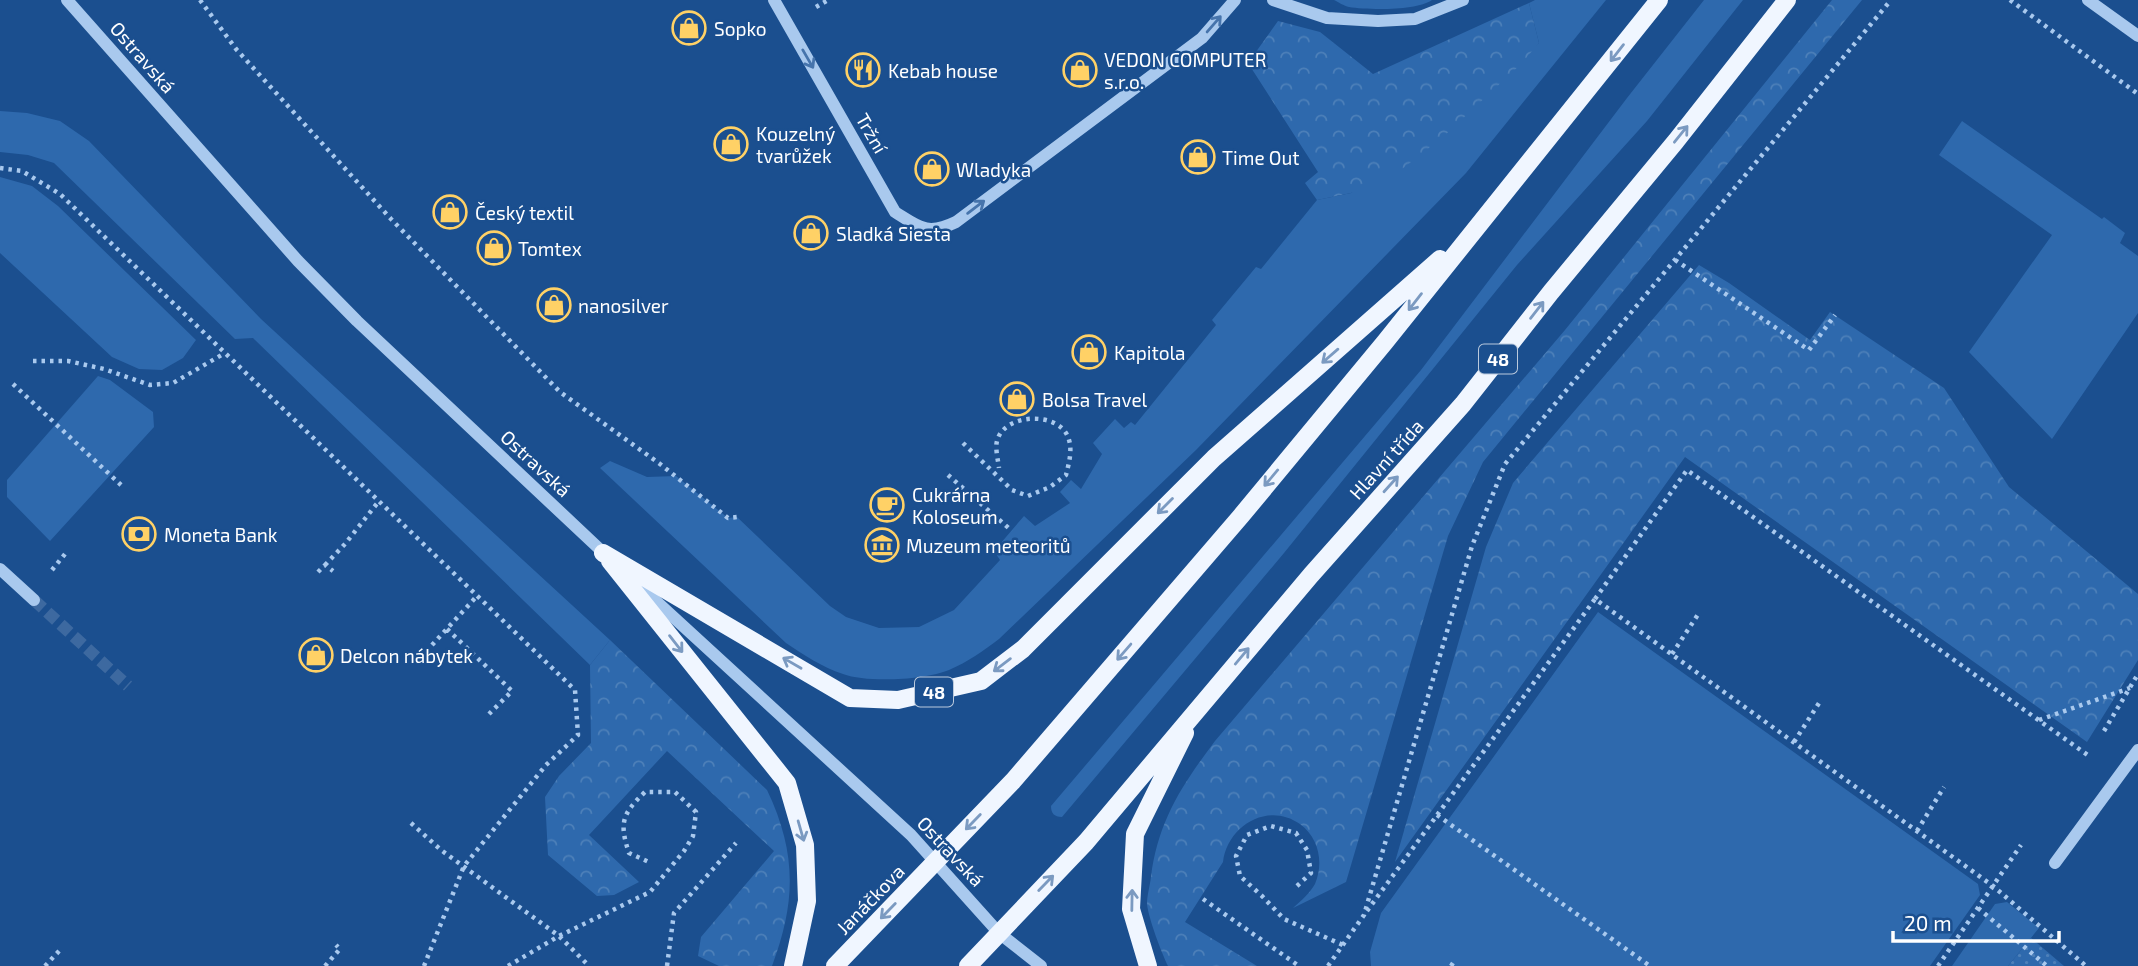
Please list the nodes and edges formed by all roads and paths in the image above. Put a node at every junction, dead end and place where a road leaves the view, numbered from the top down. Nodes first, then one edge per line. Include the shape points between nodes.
1 (67, 0) edge
2 (200, 0) edge
3 (774, 0) edge
4 (1234, 0) edge
5 (1273, 0) edge
6 (1463, 0) edge
7 (1660, 0) edge
8 (1787, 0) edge
9 (1891, 0) edge
10 (2010, 0) edge
11 (2088, 0) edge
12 (2138, 36) edge
13 (2138, 94) edge
14 (0, 168) edge
15 (1473, 230) junction
16 (1675, 260) junction
17 (1835, 315) dead end
18 (225, 353) junction
19 (33, 361) dead end
20 (13, 384) dead end
21 (963, 443) dead end
22 (999, 468) dead end
23 (948, 475) dead end
24 (121, 485) dead end
25 (379, 501) junction
26 (737, 517) dead end
27 (1012, 531) dead end
28 (603, 552) junction
29 (326, 565) junction
30 (0, 569) edge
31 (333, 571) dead end
32 (318, 572) dead end
33 (477, 596) junction
34 (1595, 599) junction
35 (34, 600) tunnel mouth
36 (1699, 613) dead end
37 (447, 629) junction
38 (432, 645) dead end
39 (1672, 654) junction
40 (2130, 688) dead end
41 (1821, 700) dead end
42 (1198, 708) junction
43 (489, 713) dead end
44 (2039, 720) junction
45 (1794, 742) junction
46 (2138, 750) edge
47 (2089, 756) dead end
48 (1944, 787) dead end
49 (1437, 815) junction
50 (411, 823) dead end
51 (1917, 831) junction
52 (736, 843) dead end
53 (649, 862) dead end
54 (936, 862) junction
55 (2055, 863) dead end
56 (464, 866) junction
57 (1297, 886) dead end
58 (1203, 899) dead end
59 (1979, 908) dead end
60 (1364, 915) junction
61 (999, 933) junction
62 (559, 936) junction
63 (336, 945) dead end
64 (1343, 945) junction
65 (61, 950) dead end
66 (512, 965) edge
67 (45, 966) edge
68 (326, 966) edge
69 (424, 966) edge
70 (589, 966) edge
71 (667, 966) edge
72 (793, 966) edge
73 (835, 966) edge
74 (968, 966) edge
75 (1041, 966) edge
76 (1148, 966) edge
77 (1298, 966) edge
78 (1328, 966) edge
79 (1650, 966) edge
80 (2047, 966) edge
81 (2085, 966) edge

1 - 28 street, Ostravská via 298,261
2 - 26 path via 236,49 391,219 560,391 728,518
3 -> 4 street, Tržní via 895,212 920,228 940,230 1202,38
5 - 6 street via 1327,18 1378,21 1415,19
7 -> 15 main road, 48
42 -> 8 main road, Hlavní třída / 48 via 1463,404
9 - 16 path
10 - 13 path
11 - 12 street
14 - 18 path via 22,171 60,194
15 -> 28 main road, 48 via 1213,458 1023,649 981,681 898,700 850,698
15 -> 54 main road, 48 via 1241,516 1013,781
16 - 17 path via 1809,350
16 - 60 path via 1505,464 1472,546
18 - 19 path via 173,383 149,385 68,361
18 - 25 path
20 - 24 path
21 - 22 path via 1012,490 1028,496 1066,475 1071,454 1068,435 1055,422 1027,417 1004,428 996,442
23 - 27 path
25 - 29 path
25 - 33 path
28 - 54 street, Ostravská
28 -> 72 main road via 787,783 805,845 807,890
29 - 31 path
29 - 32 path
30 - 35 street
33 - 37 path
33 - 56 path via 575,690 578,735 546,765
34 - 39 path
34 - 44 path via 1687,470
34 - 49 path
36 - 39 path
37 - 38 path
37 - 43 path via 512,691
39 - 45 path
40 - 44 path
41 - 45 path
61 -> 42 main road, Hlavní třída / 48 via 1086,842
76 -> 42 main road, 48 via 1131,909 1135,834
44 - 47 path
45 - 51 path
46 - 55 street
48 - 51 path
49 - 60 path
49 - 79 path
50 - 56 path
51 - 81 path via 1993,886
52 - 71 path via 674,913
53 - 62 path via 629,853 622,832 629,807 645,792 675,792 696,812 693,836 684,851 650,892
54 - 61 street, Ostravská
54 -> 73 main road, Janáčkova / 48
56 - 62 path
56 - 69 path
57 - 64 path via 1311,873 1307,850 1296,833 1270,826 1247,835 1236,856 1240,876 1284,919
58 - 77 path
59 - 80 path
60 - 64 path
61 - 74 main road, 48
61 - 75 street, Ostravská
62 - 66 path
62 - 70 path
63 - 68 path via 340,950
64 - 78 path
65 - 67 path

